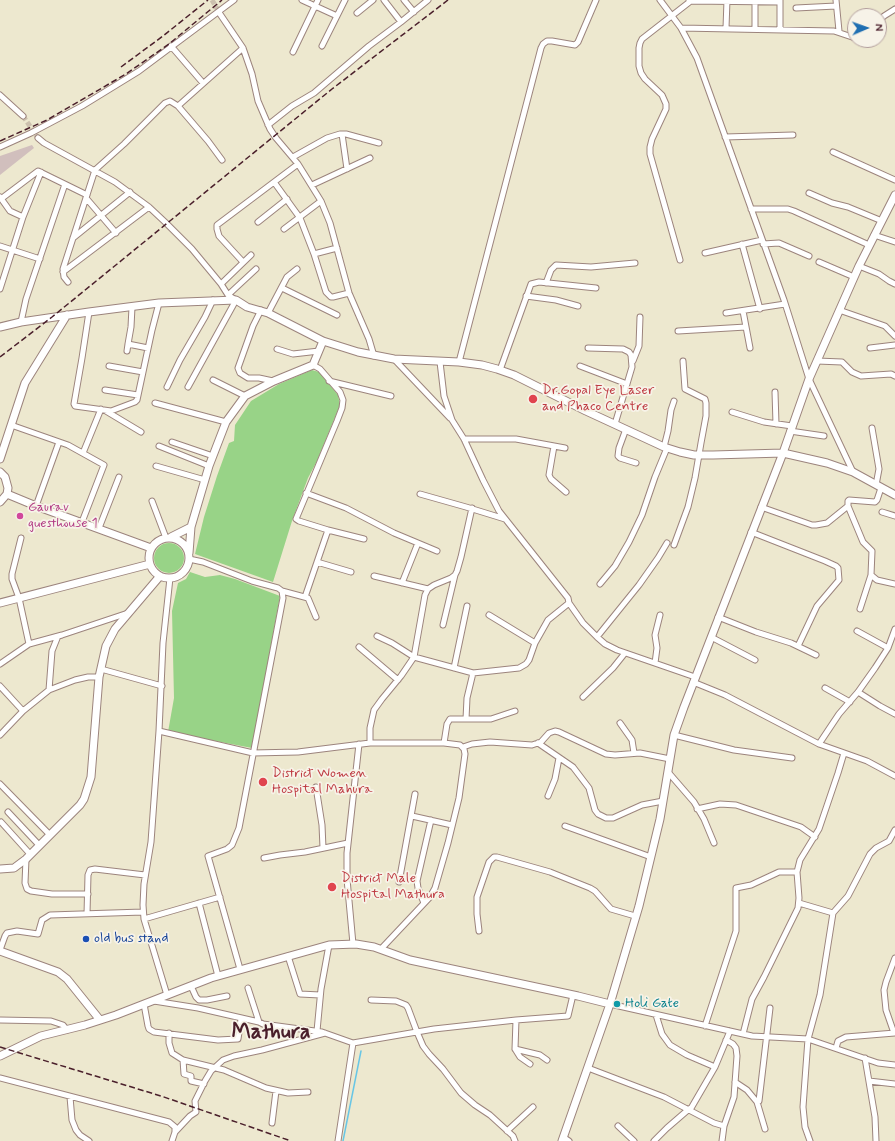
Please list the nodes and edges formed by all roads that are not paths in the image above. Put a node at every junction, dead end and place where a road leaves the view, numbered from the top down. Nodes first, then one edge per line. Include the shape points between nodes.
1 (234, 0) edge
2 (302, 0) edge
3 (318, 0) edge
4 (345, 0) edge
5 (373, 0) edge
6 (384, 0) edge
7 (404, 0) edge
8 (428, 0) edge
9 (596, 0) edge
10 (660, 0) edge
11 (690, 0) edge
12 (836, 0) edge
13 (727, 1) edge
14 (755, 1) edge
15 (780, 1) edge
16 (836, 6) junction
17 (316, 7) junction
18 (796, 8) dead end
19 (414, 12) junction
20 (358, 13) dead end
21 (220, 14) tunnel mouth
22 (337, 16) junction
23 (672, 16) junction
24 (401, 22) junction
25 (681, 28) junction
26 (726, 28) junction
27 (755, 28) junction
28 (780, 29) junction
29 (839, 32) junction
30 (847, 35) edge
31 (171, 46) junction
32 (322, 46) dead end
33 (242, 48) junction
34 (293, 52) dead end
35 (203, 83) junction
36 (0, 94) edge
37 (178, 106) junction
38 (23, 116) tunnel mouth
39 (268, 125) junction
40 (342, 134) junction
41 (793, 135) dead end
42 (725, 137) junction
43 (38, 138) tunnel mouth
44 (379, 143) dead end
45 (0, 147) edge
46 (833, 152) dead end
47 (292, 157) junction
48 (370, 158) dead end
49 (222, 160) dead end
50 (298, 164) junction
51 (347, 169) junction
52 (95, 170) junction
53 (41, 172) junction
54 (895, 180) edge
55 (274, 182) junction
56 (65, 184) junction
57 (312, 185) junction
58 (130, 192) junction
59 (809, 193) dead end
60 (895, 194) edge
61 (86, 196) junction
62 (1, 198) edge
63 (287, 199) junction
64 (321, 201) junction
65 (149, 207) junction
66 (751, 209) junction
67 (101, 215) junction
68 (23, 217) junction
69 (300, 218) junction
70 (882, 221) junction
71 (258, 222) dead end
72 (284, 229) dead end
73 (116, 232) junction
74 (874, 235) junction
75 (72, 239) junction
76 (762, 242) junction
77 (895, 242) edge
78 (742, 244) junction
79 (869, 245) junction
80 (0, 246) edge
81 (337, 248) junction
82 (12, 250) junction
83 (705, 253) dead end
84 (314, 254) junction
85 (251, 255) dead end
86 (809, 256) dead end
87 (40, 259) junction
88 (680, 260) dead end
89 (243, 262) junction
90 (819, 262) dead end
91 (635, 263) dead end
92 (859, 266) junction
93 (256, 269) dead end
94 (296, 269) dead end
95 (63, 272) junction
96 (854, 277) junction
97 (68, 282) dead end
98 (546, 283) junction
99 (221, 284) junction
100 (895, 284) edge
101 (282, 288) junction
102 (596, 288) dead end
103 (0, 289) edge
104 (349, 293) junction
105 (228, 295) junction
106 (526, 296) junction
107 (213, 300) junction
108 (236, 300) junction
109 (159, 304) junction
110 (785, 304) junction
111 (578, 306) dead end
112 (132, 307) junction
113 (760, 309) junction
114 (261, 310) junction
115 (839, 310) junction
116 (743, 311) junction
117 (89, 312) junction
118 (268, 313) junction
119 (726, 313) dead end
120 (67, 315) junction
121 (337, 315) dead end
122 (640, 317) dead end
123 (21, 322) junction
124 (0, 327) edge
125 (746, 327) junction
126 (678, 331) dead end
127 (895, 336) edge
128 (323, 341) junction
129 (128, 344) junction
130 (895, 345) edge
131 (148, 348) junction
132 (588, 348) dead end
133 (750, 348) dead end
134 (870, 348) dead end
135 (277, 349) dead end
136 (127, 350) dead end
137 (319, 351) junction
138 (374, 356) junction
139 (394, 359) junction
140 (683, 361) dead end
141 (440, 362) junction
142 (459, 362) junction
143 (633, 362) junction
144 (817, 362) junction
145 (313, 365) junction
146 (109, 366) dead end
147 (580, 366) dead end
148 (500, 370) junction
149 (143, 372) junction
150 (895, 376) edge
151 (809, 379) junction
152 (213, 380) dead end
153 (328, 380) junction
154 (274, 381) junction
155 (627, 384) junction
156 (188, 386) dead end
157 (167, 387) dead end
158 (105, 390) dead end
159 (775, 392) dead end
160 (138, 395) junction
161 (245, 396) junction
162 (391, 396) dead end
163 (674, 401) dead end
164 (155, 403) dead end
165 (103, 410) junction
166 (732, 412) dead end
167 (452, 420) junction
168 (226, 422) junction
169 (615, 424) junction
170 (776, 424) junction
171 (11, 425) junction
172 (872, 428) dead end
173 (626, 429) junction
174 (791, 429) junction
175 (141, 432) dead end
176 (824, 436) dead end
177 (464, 439) junction
178 (59, 442) junction
179 (172, 442) dead end
180 (158, 446) dead end
181 (554, 446) junction
182 (666, 447) junction
183 (565, 448) dead end
184 (83, 453) junction
185 (783, 453) junction
186 (699, 455) junction
187 (213, 456) junction
188 (0, 459) edge
189 (636, 463) dead end
190 (156, 466) dead end
191 (209, 466) junction
192 (0, 472) edge
193 (853, 472) junction
194 (119, 477) dead end
195 (204, 480) junction
196 (879, 486) junction
197 (566, 492) dead end
198 (306, 493) junction
199 (6, 494) junction
200 (420, 494) dead end
201 (895, 495) edge
202 (152, 501) dead end
203 (0, 502) edge
204 (36, 506) junction
205 (848, 506) junction
206 (761, 507) junction
207 (472, 508) junction
208 (882, 512) dead end
209 (895, 516) edge
210 (506, 519) junction
211 (82, 522) junction
212 (191, 527) junction
213 (99, 528) junction
214 (328, 530) junction
215 (751, 532) junction
216 (21, 538) dead end
217 (168, 538) junction
218 (364, 539) dead end
219 (667, 542) dead end
220 (418, 544) junction
221 (674, 545) dead end
222 (152, 548) junction
223 (437, 551) dead end
224 (189, 556) junction
225 (317, 562) junction
226 (150, 564) junction
227 (351, 572) dead end
228 (455, 575) junction
229 (871, 575) junction
230 (160, 576) junction
231 (374, 576) dead end
232 (170, 578) junction
233 (402, 583) junction
234 (600, 584) dead end
235 (895, 584) edge
236 (428, 589) junction
237 (282, 591) junction
238 (305, 597) junction
239 (19, 598) junction
240 (0, 603) edge
241 (569, 603) junction
242 (467, 606) dead end
243 (860, 609) dead end
244 (129, 613) junction
245 (490, 615) dead end
246 (660, 616) dead end
247 (316, 617) dead end
248 (718, 617) junction
249 (443, 625) dead end
250 (895, 629) edge
251 (857, 631) dead end
252 (58, 636) junction
253 (377, 636) dead end
254 (597, 637) junction
255 (711, 637) junction
256 (893, 639) edge
257 (535, 643) junction
258 (29, 644) junction
259 (798, 646) junction
260 (359, 647) dead end
261 (888, 648) junction
262 (625, 653) junction
263 (816, 655) dead end
264 (414, 657) junction
265 (755, 660) dead end
266 (655, 663) junction
267 (0, 664) edge
268 (454, 668) junction
269 (101, 669) junction
270 (473, 673) junction
271 (99, 677) junction
272 (694, 679) junction
273 (398, 680) junction
274 (0, 686) edge
275 (162, 686) junction
276 (825, 688) dead end
277 (49, 690) junction
278 (858, 692) junction
279 (583, 697) dead end
280 (850, 702) junction
281 (23, 711) junction
282 (515, 711) dead end
283 (895, 714) edge
284 (466, 718) junction
285 (620, 723) dead end
286 (159, 731) junction
287 (0, 735) edge
288 (674, 735) junction
289 (370, 743) junction
290 (444, 743) junction
291 (538, 743) junction
292 (359, 744) junction
293 (818, 744) junction
294 (463, 747) junction
295 (253, 753) junction
296 (634, 753) junction
297 (844, 753) junction
298 (559, 758) junction
299 (792, 758) dead end
300 (670, 759) junction
301 (668, 772) junction
302 (895, 776) edge
303 (0, 784) edge
304 (316, 787) dead end
305 (415, 794) dead end
306 (548, 796) dead end
307 (663, 801) junction
308 (697, 809) junction
309 (8, 812) dead end
310 (412, 816) junction
311 (431, 820) junction
312 (1, 822) edge
313 (452, 825) junction
314 (565, 826) dead end
315 (894, 833) edge
316 (50, 835) junction
317 (815, 837) junction
318 (348, 843) junction
319 (714, 843) dead end
320 (39, 845) junction
321 (323, 848) junction
322 (28, 857) junction
323 (651, 857) junction
324 (264, 858) dead end
325 (0, 869) edge
326 (797, 872) junction
327 (145, 875) junction
328 (399, 882) dead end
329 (88, 894) junction
330 (220, 897) junction
331 (199, 903) junction
332 (424, 903) junction
333 (799, 903) junction
334 (143, 912) junction
335 (833, 913) junction
336 (87, 914) junction
337 (635, 916) junction
338 (144, 919) junction
339 (479, 930) dead end
340 (352, 944) junction
341 (329, 945) junction
342 (381, 949) junction
343 (0, 950) edge
344 (288, 956) junction
345 (895, 961) edge
346 (240, 969) junction
347 (218, 976) junction
348 (191, 986) junction
349 (248, 988) dead end
350 (167, 995) junction
351 (320, 995) junction
352 (573, 995) junction
353 (227, 996) dead end
354 (371, 1000) dead end
355 (148, 1002) junction
356 (610, 1004) junction
357 (770, 1008) dead end
358 (656, 1015) junction
359 (241, 1019) junction
360 (0, 1020) edge
361 (100, 1020) junction
362 (516, 1020) junction
363 (259, 1022) junction
364 (705, 1026) junction
365 (67, 1030) junction
366 (317, 1031) junction
367 (730, 1031) junction
368 (416, 1032) junction
369 (169, 1033) junction
370 (326, 1033) junction
371 (895, 1033) edge
372 (743, 1034) junction
373 (766, 1037) junction
374 (808, 1039) junction
375 (726, 1040) junction
376 (353, 1043) junction
377 (836, 1048) junction
378 (515, 1050) junction
379 (0, 1056) edge
380 (865, 1058) junction
381 (183, 1060) junction
382 (547, 1060) dead end
383 (530, 1064) dead end
384 (895, 1065) edge
385 (214, 1067) junction
386 (715, 1067) junction
387 (588, 1068) junction
388 (0, 1078) edge
389 (869, 1081) junction
390 (736, 1082) junction
391 (204, 1084) junction
392 (895, 1084) edge
393 (276, 1091) junction
394 (308, 1092) dead end
395 (70, 1097) junction
396 (759, 1101) dead end
397 (532, 1107) dead end
398 (689, 1109) junction
399 (272, 1123) dead end
400 (618, 1126) dead end
401 (724, 1126) junction
402 (765, 1129) dead end
403 (76, 1130) junction
404 (507, 1131) junction
405 (175, 1132) junction
406 (565, 1140) edge
407 (78, 1141) edge
408 (89, 1141) edge
409 (172, 1141) edge
410 (338, 1141) edge
411 (515, 1141) edge
412 (634, 1141) edge
413 (654, 1141) edge
414 (722, 1141) edge
415 (810, 1141) edge
416 (876, 1141) edge

1 - 31 street
2 - 17 street
3 - 17 street
4 - 22 street
5 - 20 street
6 - 24 street
7 - 19 street
8 - 19 street
9 - 142 street via 578,42 575,44 547,41 541,48
10 - 23 street
11 - 13 street
11 - 23 street
12 - 16 street
13 - 14 street
13 - 26 street
14 - 15 street
14 - 27 street
15 - 28 street
16 - 18 street
16 - 29 street
17 - 22 street
17 - 34 street
19 - 24 street
21 - 33 street
22 - 32 street
23 - 25 street
23 - 88 street via 640,43 639,66 645,79 662,95 666,104 652,139 650,154
24 - 39 street via 314,93
25 - 26 street
25 - 42 street via 696,58
26 - 27 street
27 - 28 street
28 - 29 street
29 - 30 street
31 - 35 street
31 - 45 street via 139,71 82,106
33 - 35 street
33 - 39 street
35 - 37 street
36 - 38 street
37 - 49 street
37 - 52 street via 170,101 165,103
39 - 47 street
40 - 44 street
40 - 47 street via 333,135
40 - 51 street
41 - 42 street
42 - 66 street
43 - 52 street
46 - 54 street
47 - 50 street
48 - 51 street
50 - 55 street
50 - 57 street
51 - 57 street
52 - 58 street
52 - 61 street
53 - 56 street
53 - 62 street via 35,172
53 - 68 street
55 - 63 street
55 - 89 street via 217,226 219,236
56 - 61 street
56 - 87 street
57 - 64 street
58 - 65 street
58 - 67 street
59 - 70 street
60 - 70 street
61 - 67 street
61 - 75 street
62 - 68 street via 10,211
63 - 69 street
63 - 71 street
64 - 69 street
64 - 81 street
65 - 73 street
65 - 99 street via 192,249
66 - 76 street
66 - 79 street via 788,209
67 - 73 street
67 - 75 street
68 - 82 street
69 - 72 street
69 - 84 street
70 - 74 street
73 - 95 street
74 - 77 street
74 - 79 street
75 - 95 street
76 - 78 street
76 - 86 street via 779,243
76 - 110 street
78 - 83 street
78 - 113 street
79 - 92 street
80 - 82 street
81 - 84 street
81 - 104 street
82 - 87 street
82 - 103 street
84 - 104 street via 328,295 333,297
85 - 89 street
87 - 123 street
89 - 99 street
90 - 96 street
91 - 98 street via 591,267 556,265
92 - 96 street
92 - 100 street
93 - 105 street
94 - 101 street
95 - 97 street
96 - 115 street
98 - 102 street
98 - 106 street via 531,284
99 - 105 street
101 - 118 street
101 - 121 street
104 - 138 street
105 - 108 street
106 - 111 street
106 - 148 street via 519,322
107 - 108 street
107 - 109 street
107 - 157 street
108 - 114 street via 247,307
108 - 156 street
109 - 112 street
109 - 131 street
110 - 113 street
110 - 151 street
112 - 117 street
112 - 129 street
113 - 116 street
114 - 118 street
114 - 154 street via 238,368 240,373 248,378
115 - 127 street via 884,326
115 - 144 street
116 - 119 street
116 - 125 street
117 - 120 street
117 - 165 street via 73,403 75,406
118 - 128 street
120 - 123 street
120 - 171 street via 25,383
122 - 143 street via 638,346
123 - 124 street
125 - 126 street
125 - 133 street
128 - 137 street
128 - 138 street
129 - 131 street
129 - 136 street
130 - 134 street
131 - 149 street
132 - 143 street via 627,350
135 - 137 street via 293,354
137 - 145 street
138 - 139 street
139 - 141 street
139 - 167 street
140 - 186 street via 685,390 704,399 706,403
141 - 142 street
141 - 167 street via 444,396
142 - 148 street
143 - 155 street
144 - 150 street via 842,362 852,372 861,376
144 - 151 street
145 - 153 street via 320,369
145 - 154 street
146 - 149 street
147 - 155 street
148 - 169 street
149 - 160 street
151 - 174 street
151 - 193 street
152 - 161 street
153 - 162 street
153 - 198 street via 340,392 342,408
154 - 161 street
155 - 169 street
158 - 160 street
159 - 170 street
160 - 165 street via 135,402 111,411
161 - 168 street
163 - 182 street
164 - 168 street
165 - 175 street
165 - 184 street
166 - 170 street
167 - 177 street
168 - 187 street
169 - 173 street
170 - 174 street
171 - 178 street
171 - 188 street
172 - 196 street via 879,469
173 - 182 street
173 - 189 street via 618,456
174 - 176 street
174 - 185 street
177 - 181 street via 516,439
177 - 210 street via 499,511
178 - 184 street
178 - 204 street
179 - 187 street
180 - 191 street
181 - 183 street
181 - 197 street via 550,479
182 - 186 street
182 - 234 street via 630,542
184 - 211 street via 104,465
185 - 186 street
185 - 193 street
185 - 206 street
186 - 221 street via 688,507
187 - 191 street
190 - 195 street
191 - 195 street
192 - 199 street via 7,482
193 - 196 street
194 - 213 street
195 - 212 street
196 - 201 street
196 - 205 street via 875,502 849,500
198 - 214 street via 296,519
198 - 220 street via 346,508
199 - 203 street
199 - 204 street
200 - 207 street
202 - 217 street
204 - 211 street
205 - 206 street via 827,523 816,525
205 - 229 street via 863,542 872,551
206 - 215 street
207 - 210 street
207 - 228 street
208 - 209 street
210 - 241 street via 568,598
211 - 213 street
212 - 217 street
212 - 224 street
213 - 222 street
214 - 218 street
214 - 225 street
215 - 248 street
215 - 259 street via 838,568 839,580 817,606
216 - 239 street via 12,574
217 - 222 street via 160,540
217 - 224 street via 182,542
219 - 254 street via 639,585
220 - 223 street
220 - 233 street
222 - 226 street via 149,554
224 - 232 street via 184,571
224 - 237 street
225 - 227 street
225 - 238 street
226 - 230 street via 154,572
226 - 239 street
228 - 236 street
228 - 249 street
229 - 235 street via 877,580
229 - 243 street
230 - 232 street
230 - 244 street
231 - 233 street
232 - 275 street via 163,643
233 - 236 street
236 - 264 street
237 - 238 street
237 - 295 street via 283,598
238 - 247 street via 310,601
239 - 240 street
239 - 258 street
241 - 254 street via 582,623
241 - 257 street via 548,620
242 - 268 street
244 - 252 street
244 - 269 street via 109,638
245 - 257 street
246 - 266 street via 655,635
248 - 255 street
248 - 259 street
250 - 256 street
251 - 261 street
252 - 258 street
252 - 277 street via 52,651
253 - 264 street
254 - 262 street via 605,644
255 - 265 street
255 - 272 street
256 - 261 street
257 - 270 street via 529,660 522,667
258 - 267 street
259 - 263 street
260 - 273 street
261 - 278 street
262 - 266 street
262 - 279 street
264 - 268 street
264 - 273 street
266 - 272 street
268 - 270 street
269 - 271 street
269 - 275 street
270 - 284 street via 467,698
271 - 277 street via 75,680
271 - 316 street via 88,789 80,805
272 - 288 street
272 - 293 street
273 - 289 street via 374,710
274 - 281 street
275 - 286 street
276 - 280 street
277 - 281 street
278 - 280 street
278 - 283 street
280 - 293 street
281 - 287 street
282 - 284 street via 491,719
284 - 290 street via 448,720
285 - 296 street via 632,740
286 - 295 street
286 - 327 street via 152,835
288 - 299 street via 734,750
288 - 300 street
289 - 290 street
289 - 292 street
290 - 294 street
291 - 294 street via 480,743
291 - 296 street via 548,733 555,731 606,754 615,756
291 - 298 street
292 - 295 street via 298,752
292 - 318 street
293 - 297 street
294 - 313 street via 465,754
295 - 330 street via 235,840 226,849 208,856
296 - 300 street
297 - 302 street via 867,761
297 - 317 street
298 - 306 street
298 - 307 street via 582,777 595,810 606,818 613,818 642,805
300 - 301 street
301 - 307 street
301 - 308 street
303 - 316 street
304 - 321 street
305 - 310 street
307 - 323 street
308 - 317 street via 720,804 736,805 801,827
308 - 319 street
309 - 320 street
310 - 311 street
310 - 328 street
311 - 313 street
311 - 332 street via 417,881
312 - 322 street
313 - 332 street via 435,888
314 - 323 street
315 - 335 street via 889,841 870,854 848,896
316 - 320 street
317 - 326 street via 800,860
318 - 321 street
318 - 340 street via 347,879
320 - 322 street
321 - 324 street
322 - 325 street via 14,868
322 - 329 street via 26,883 31,891
323 - 337 street
326 - 333 street
326 - 364 street via 779,872 751,885 736,888 736,931
327 - 329 street via 92,869 88,875
327 - 334 street
329 - 336 street
330 - 331 street
330 - 346 street
331 - 338 street
331 - 347 street
332 - 342 street
333 - 335 street
333 - 372 street via 752,999
334 - 336 street
334 - 338 street
335 - 374 street via 820,995
336 - 343 street via 56,914 46,917 42,920 37,934 17,931 7,933
337 - 339 street via 611,909 590,888 550,872 497,856 489,862 478,897 476,914
337 - 356 street
338 - 350 street
340 - 341 street
340 - 342 street
341 - 344 street
341 - 351 street
342 - 352 street via 410,960
343 - 361 street via 58,972 67,979
344 - 346 street
344 - 351 street via 300,994
345 - 371 street via 884,990 886,1010
346 - 347 street
347 - 348 street
348 - 350 street
348 - 353 street via 199,1000
349 - 363 street
350 - 355 street
351 - 366 street
352 - 356 street
352 - 362 street via 568,1016
354 - 368 street via 396,1001 406,1005
355 - 359 street via 198,1008
355 - 361 street
355 - 369 street via 149,1029
356 - 358 street
356 - 387 street
357 - 373 street
358 - 364 street
358 - 386 street via 662,1034 670,1045
359 - 363 street
359 - 369 street via 238,1039 218,1040
360 - 365 street via 51,1021 63,1025
361 - 365 street
362 - 368 street
362 - 378 street
363 - 366 street
364 - 367 street
365 - 379 street via 41,1036
366 - 370 street
367 - 372 street
367 - 375 street
368 - 376 street
368 - 404 street via 423,1046 461,1093
369 - 381 street via 172,1053
370 - 376 street
370 - 385 street via 234,1056
371 - 377 street via 846,1037 838,1041
372 - 373 street
373 - 374 street
373 - 396 street
374 - 377 street
374 - 415 street via 803,1107 805,1127
375 - 386 street
375 - 390 street via 733,1044 737,1051
376 - 410 street
377 - 380 street
378 - 382 street via 540,1055
378 - 383 street
380 - 384 street
380 - 389 street
381 - 385 street
381 - 391 street via 184,1074 191,1076 191,1081
385 - 391 street
385 - 393 street
386 - 398 street
387 - 398 street
387 - 406 street
388 - 395 street
389 - 392 street
389 - 416 street
390 - 401 street via 733,1103
390 - 402 street via 757,1102
391 - 405 street via 195,1101 196,1112
393 - 394 street
393 - 399 street
395 - 403 street via 72,1120
395 - 405 street via 169,1122 175,1127
397 - 404 street
398 - 401 street via 710,1122
398 - 413 street
400 - 412 street
401 - 414 street
403 - 407 street
403 - 408 street
404 - 411 street
405 - 409 street

